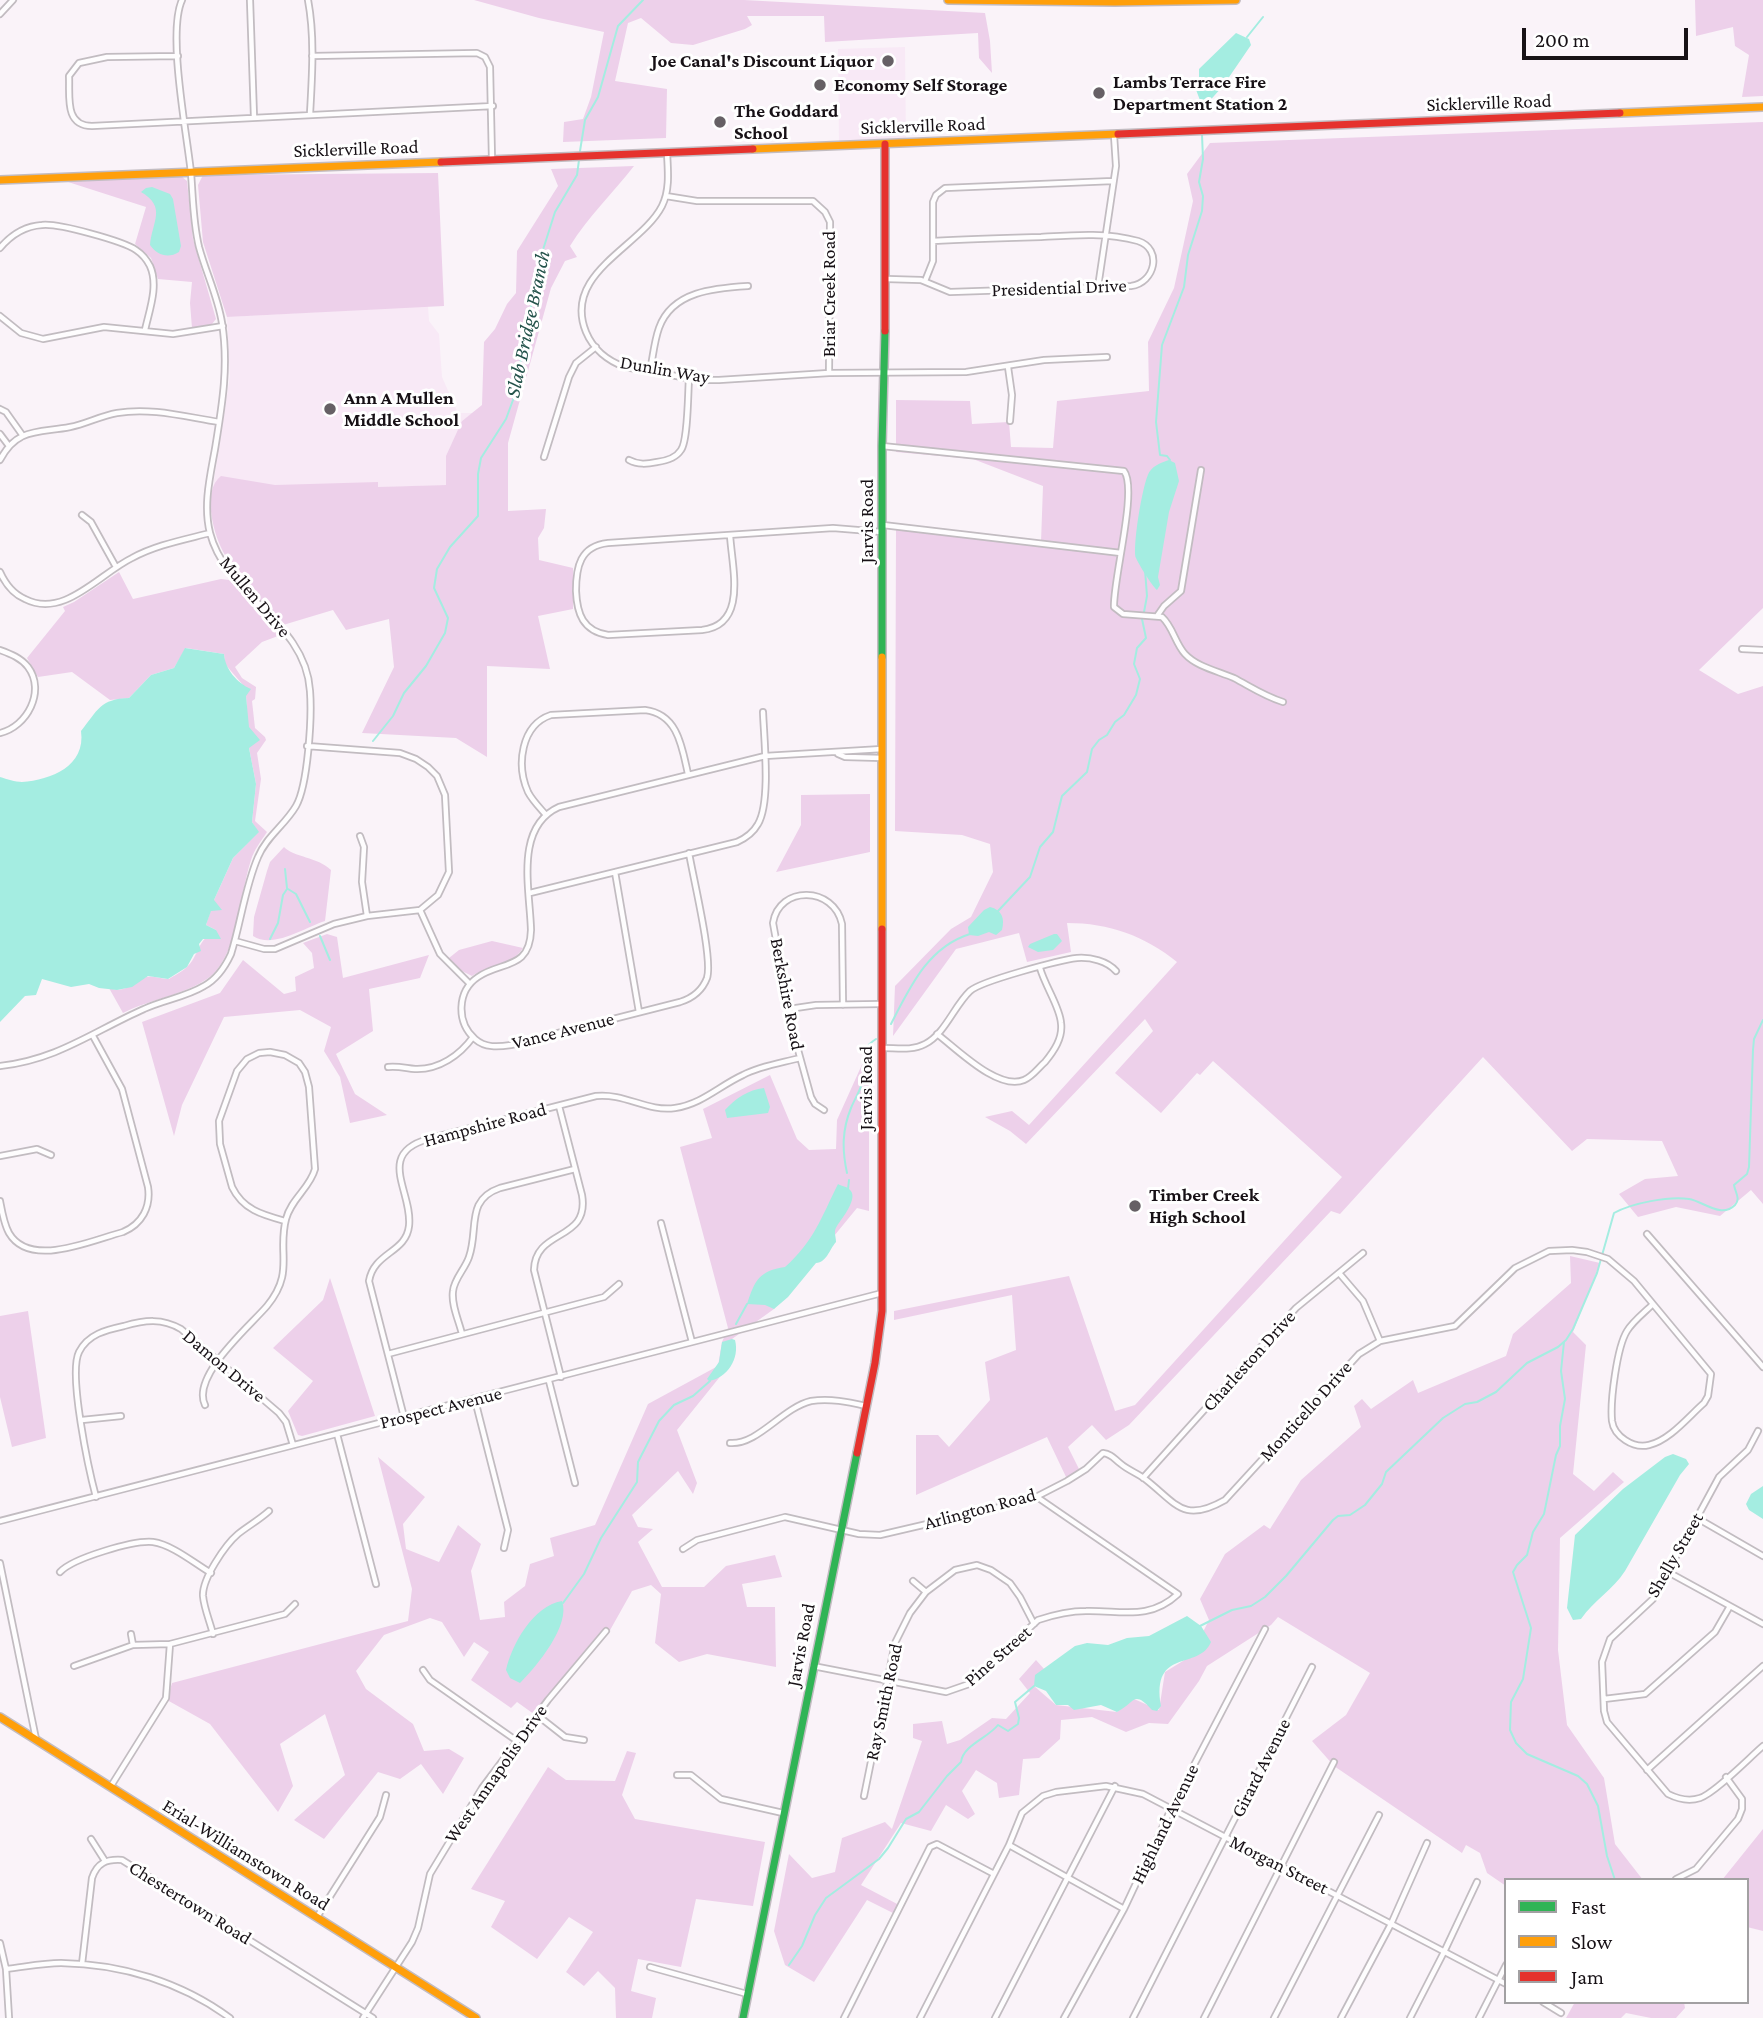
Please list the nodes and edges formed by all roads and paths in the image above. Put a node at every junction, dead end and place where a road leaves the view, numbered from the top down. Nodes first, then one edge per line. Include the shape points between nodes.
1 (13, 0) edge
2 (182, 0) edge
3 (250, 0) edge
4 (308, 0) edge
5 (948, 0) edge
6 (1236, 0) edge
7 (0, 14) edge
8 (178, 56) junction
9 (312, 56) junction
10 (493, 106) junction
11 (1763, 107) edge
12 (310, 115) junction
13 (254, 117) junction
14 (183, 120) junction
15 (1114, 135) junction
16 (885, 144) junction
17 (667, 153) junction
18 (492, 160) junction
19 (191, 172) junction
20 (0, 180) edge
21 (1113, 181) junction
22 (666, 196) junction
23 (1106, 235) junction
24 (933, 241) junction
25 (0, 248) edge
26 (887, 279) junction
27 (925, 281) junction
28 (748, 286) dead end
29 (1098, 287) junction
30 (0, 316) edge
31 (223, 326) junction
32 (145, 330) junction
33 (596, 347) junction
34 (1107, 357) dead end
35 (1009, 366) junction
36 (650, 371) junction
37 (829, 373) junction
38 (884, 373) junction
39 (689, 378) junction
40 (0, 409) edge
41 (1010, 421) dead end
42 (219, 422) junction
43 (0, 433) edge
44 (23, 436) junction
45 (9, 446) junction
46 (882, 446) junction
47 (544, 457) dead end
48 (0, 460) edge
49 (629, 460) dead end
50 (1201, 470) dead end
51 (82, 515) dead end
52 (883, 528) junction
53 (210, 533) junction
54 (730, 535) junction
55 (1121, 553) junction
56 (116, 567) junction
57 (0, 572) edge
58 (2, 582) edge
59 (1157, 616) junction
60 (1742, 649) dead end
61 (0, 650) edge
62 (1763, 650) edge
63 (1283, 702) dead end
64 (763, 712) dead end
65 (0, 733) edge
66 (307, 746) junction
67 (882, 749) junction
68 (837, 753) junction
69 (765, 756) junction
70 (882, 758) junction
71 (688, 774) junction
72 (546, 815) junction
73 (360, 836) dead end
74 (689, 853) junction
75 (615, 872) junction
76 (530, 893) junction
77 (420, 910) junction
78 (367, 916) junction
79 (235, 942) junction
80 (1040, 968) junction
81 (1116, 971) dead end
82 (470, 984) junction
83 (881, 1004) junction
84 (843, 1005) junction
85 (789, 1009) junction
86 (639, 1012) junction
87 (937, 1034) junction
88 (93, 1036) junction
89 (473, 1037) junction
90 (882, 1048) junction
91 (800, 1058) junction
92 (0, 1066) edge
93 (387, 1067) dead end
94 (559, 1106) junction
95 (824, 1110) dead end
96 (51, 1155) dead end
97 (0, 1156) edge
98 (575, 1169) junction
99 (0, 1201) edge
100 (285, 1222) junction
101 (661, 1223) dead end
102 (1647, 1234) dead end
103 (1363, 1253) dead end
104 (1339, 1273) junction
105 (619, 1284) dead end
106 (881, 1293) junction
107 (1653, 1304) junction
108 (544, 1313) junction
109 (462, 1334) junction
110 (1380, 1341) junction
111 (692, 1342) junction
112 (388, 1354) junction
113 (219, 1361) junction
114 (1763, 1367) edge
115 (561, 1377) junction
116 (549, 1381) junction
117 (474, 1400) junction
118 (205, 1405) dead end
119 (866, 1406) junction
120 (121, 1416) dead end
121 (404, 1417) junction
122 (82, 1420) junction
123 (1758, 1431) dead end
124 (337, 1434) junction
125 (730, 1443) dead end
126 (293, 1445) junction
127 (1143, 1478) junction
128 (575, 1483) dead end
129 (96, 1497) junction
130 (1037, 1497) junction
131 (269, 1511) dead end
132 (1697, 1518) junction
133 (0, 1521) edge
134 (841, 1529) junction
135 (504, 1548) dead end
136 (683, 1549) dead end
137 (1763, 1556) edge
138 (0, 1563) edge
139 (1668, 1572) junction
140 (60, 1573) dead end
141 (211, 1573) junction
142 (913, 1581) dead end
143 (376, 1584) dead end
144 (926, 1592) junction
145 (295, 1604) dead end
146 (1730, 1606) junction
147 (1763, 1623) edge
148 (1034, 1624) junction
149 (1265, 1629) dead end
150 (606, 1631) dead end
151 (131, 1634) dead end
152 (213, 1634) junction
153 (170, 1644) junction
154 (133, 1645) junction
155 (74, 1666) dead end
156 (813, 1666) junction
157 (1312, 1667) dead end
158 (1763, 1667) edge
159 (423, 1670) dead end
160 (887, 1680) junction
161 (1604, 1699) junction
162 (537, 1715) junction
163 (0, 1717) edge
164 (36, 1740) junction
165 (584, 1740) dead end
166 (517, 1741) junction
167 (1763, 1745) edge
168 (1334, 1762) dead end
169 (1647, 1770) junction
170 (677, 1775) dead end
171 (1726, 1777) junction
172 (111, 1786) junction
173 (1115, 1786) junction
174 (386, 1795) dead end
175 (864, 1796) dead end
176 (1171, 1810) junction
177 (783, 1813) junction
178 (1379, 1815) dead end
179 (1225, 1838) junction
180 (91, 1839) dead end
181 (1427, 1843) dead end
182 (1009, 1845) junction
183 (104, 1861) junction
184 (1281, 1868) junction
185 (993, 1874) junction
186 (1068, 1878) junction
187 (1678, 1878) edge
188 (1477, 1882) dead end
189 (1336, 1894) junction
190 (1124, 1909) junction
191 (316, 1917) junction
192 (1391, 1924) junction
193 (0, 1942) edge
194 (1444, 1952) junction
195 (82, 1964) junction
196 (650, 1967) dead end
197 (395, 1968) junction
198 (6, 1969) junction
199 (1504, 1969) edge
200 (1498, 1980) junction
201 (1504, 1983) edge
202 (747, 1994) junction
203 (1547, 2004) edge
204 (1561, 2012) dead end
205 (365, 2016) edge
206 (9, 2018) edge
207 (230, 2018) edge
208 (373, 2018) edge
209 (476, 2018) edge
210 (743, 2018) edge
211 (844, 2018) edge
212 (920, 2018) edge
213 (995, 2018) edge
214 (1064, 2018) edge
215 (1133, 2018) edge
216 (1204, 2018) edge
217 (1274, 2018) edge
218 (1341, 2018) edge
219 (1410, 2018) edge
220 (1479, 2018) edge

1 - 7 street
2 - 8 street, Mullen Drive via 177,12
3 - 13 street
4 - 9 street
5 - 6 main road
8 - 14 street, Mullen Drive
8 - 14 street via 107,57 79,63 69,76 71,114 81,126
9 - 10 street via 477,52 490,67
9 - 12 street
10 - 12 street
10 - 18 street
11 - 15 main road, Sicklerville Road
12 - 13 street
13 - 14 street
14 - 19 street, Mullen Drive
15 - 16 main road, Sicklerville Road
15 - 21 street
16 - 17 main road, Sicklerville Road
16 - 26 main road, Jarvis Road
17 - 18 main road, Sicklerville Road
17 - 22 street
18 - 19 main road, Sicklerville Road
19 - 20 main road, Sicklerville Road
19 - 31 street, Mullen Drive via 197,238
21 - 23 street
21 - 24 street via 945,188 933,202
22 - 33 street, Dunlin Way via 653,220 591,281 582,312 584,327
22 - 37 street, Briar Creek Road via 697,201 813,201 819,206 828,218 831,234
23 - 24 street, Presidential Drive
23 - 29 street
23 - 29 street, Presidential Drive via 1144,244 1152,253 1152,266 1140,284
24 - 27 street via 933,261
25 - 32 street via 17,233 47,225 132,248 147,262 154,280
26 - 27 street, Presidential Drive
26 - 38 main road, Jarvis Road
27 - 29 street, Presidential Drive via 954,293
28 - 36 street via 698,292 668,312 659,328
30 - 32 street via 21,333 43,339 104,327
31 - 32 street via 180,334
31 - 42 street, Mullen Drive via 226,372
33 - 36 street, Dunlin Way via 614,363
33 - 47 street via 576,363 569,377
34 - 35 street, Dunlin Way
35 - 38 street, Dunlin Way via 965,372
35 - 41 street
36 - 39 street, Dunlin Way
37 - 38 street, Dunlin Way
37 - 39 street, Dunlin Way
38 - 46 main road, Jarvis Road
39 - 49 street via 681,450 661,462
40 - 44 street
42 - 44 street via 130,411
42 - 53 street, Mullen Drive via 207,495
43 - 45 street
44 - 45 street
45 - 48 street
46 - 52 main road, Jarvis Road
46 - 55 street via 1118,469 1125,473 1128,495
50 - 59 street via 1181,591
51 - 56 street via 91,522
52 - 54 street
52 - 55 street
52 - 67 main road, Jarvis Road
53 - 56 street via 157,547
53 - 66 street, Mullen Drive via 228,570 300,655 310,692
54 - 54 street via 592,547 576,570 582,621 594,632 608,635 716,628 733,606
55 - 59 street via 1114,607 1123,614
56 - 58 street via 69,598 48,605 23,598
57 - 58 street
59 - 63 street via 1167,621 1188,658
60 - 62 street
61 - 65 street via 27,666 35,691 24,718
64 - 69 street
66 - 77 street via 405,754 437,776 446,801 449,872 438,895
66 - 79 street, Mullen Drive via 302,794 259,853
67 - 68 street
67 - 70 main road, Jarvis Road
68 - 69 street
68 - 70 street
69 - 71 street
69 - 74 street via 763,812 753,831 737,842
70 - 83 main road, Jarvis Road
71 - 72 street via 559,807
71 - 72 street via 678,734 657,713 551,715 532,727 523,747 527,788
72 - 76 street via 527,849
73 - 78 street
74 - 75 street
74 - 86 street, Vance Avenue via 708,975 693,997
75 - 76 street
75 - 86 street
76 - 82 street via 531,937 525,952 509,966
77 - 78 street
77 - 82 street via 440,954
78 - 79 street via 326,926 280,948
79 - 88 street, Mullen Drive via 224,968 208,984 142,1009
80 - 81 street via 1082,958 1108,964
80 - 87 street via 978,985
80 - 87 street via 1060,1015 1061,1030 1052,1053 1030,1076 1012,1082 998,1079
82 - 89 street via 461,1014
83 - 84 street
83 - 90 main road, Jarvis Road
84 - 85 street
84 - 85 street, Berkshire Road via 841,919 829,902 809,895 785,902 774,919
85 - 91 street, Berkshire Road
86 - 89 street, Vance Avenue via 501,1047
87 - 90 street via 918,1047
88 - 92 street, Mullen Drive via 50,1055
88 - 99 street via 124,1096 148,1187 145,1213 123,1232 41,1252 27,1249 12,1237
89 - 93 street via 447,1061 417,1069
90 - 106 main road, Jarvis Road
91 - 94 street, Hampshire Road via 743,1075 703,1100 684,1106 659,1108 609,1095
91 - 95 street, Berkshire Road via 811,1099
94 - 98 street
94 - 112 street, Hampshire Road via 422,1140 407,1151 399,1173 409,1218 407,1234 374,1265 369,1281
96 - 97 street via 37,1149
98 - 108 street via 582,1199 580,1218 568,1232 546,1242 534,1263
98 - 109 street via 496,1189 480,1201 469,1255 453,1293
100 - 100 street via 315,1169 309,1087 295,1060 264,1052 247,1059 237,1071 220,1116 219,1138 236,1196 251,1210
100 - 113 street via 281,1284
101 - 111 street
102 - 114 street
103 - 104 street, Charleston Drive
104 - 110 street via 1363,1301
104 - 127 street, Charleston Drive via 1296,1308
105 - 108 street via 604,1297
106 - 111 street, Prospect Avenue
106 - 119 main road, Jarvis Road via 879,1335
107 - 107 street, Monticello Drive via 1711,1374 1704,1403 1664,1438 1646,1446 1619,1435 1612,1421 1619,1350 1631,1325
107 - 110 street, Monticello Drive via 1608,1259 1587,1252 1549,1251 1515,1268 1455,1326
108 - 109 street
108 - 115 street
109 - 112 street
110 - 127 street, Monticello Drive via 1348,1363 1225,1500 1200,1512 1186,1509 1173,1504
111 - 115 street, Prospect Avenue
112 - 121 street, Hampshire Road
113 - 118 street via 203,1386
113 - 122 street, Damon Drive via 181,1329 162,1321 100,1332 82,1346 76,1360
113 - 126 street, Damon Drive via 283,1417
115 - 116 street, Prospect Avenue
116 - 117 street, Prospect Avenue
116 - 128 street
117 - 121 street, Prospect Avenue
117 - 135 street via 508,1530
119 - 125 street via 811,1401 782,1415 746,1442
119 - 134 main road, Jarvis Road
120 - 122 street
121 - 124 street, Prospect Avenue
122 - 129 street, Damon Drive
123 - 132 street, Shelly Street via 1748,1450 1719,1477
124 - 126 street, Prospect Avenue
124 - 143 street
126 - 129 street, Prospect Avenue
127 - 130 street, Arlington Road via 1103,1453 1086,1469
129 - 133 street, Prospect Avenue
130 - 134 street, Arlington Road via 880,1535
130 - 148 street, Pine Street via 1178,1594 1154,1610 1084,1611 1052,1615
131 - 141 street via 237,1535
132 - 137 street
132 - 139 street, Shelly Street
134 - 136 street, Arlington Road via 785,1517 697,1539
134 - 156 main road, Jarvis Road
138 - 164 street
139 - 146 street
139 - 161 street, Shelly Street via 1653,1599 1610,1639 1602,1662
140 - 141 street via 75,1561 148,1542 164,1545
141 - 152 street via 203,1596
142 - 144 street
144 - 148 street, Ray Smith Road via 955,1570 977,1565 1010,1583
144 - 160 street, Ray Smith Road via 909,1613 895,1643
145 - 152 street via 285,1614
146 - 147 street
146 - 161 street via 1715,1632 1645,1694
148 - 160 street, Pine Street via 960,1689 946,1692
149 - 176 street, Highland Avenue
150 - 162 street, West Annapolis Drive
151 - 154 street
152 - 153 street
153 - 154 street
153 - 172 street via 166,1698
154 - 155 street
156 - 160 street, Pine Street
156 - 177 main road, Jarvis Road
157 - 179 street, Girard Avenue
158 - 169 street
159 - 166 street via 430,1680
160 - 175 street, Ray Smith Road
161 - 169 street, Shelly Street via 1607,1722
162 - 165 street via 565,1737
162 - 166 street, West Annapolis Drive
163 - 164 main road, Erial-Williamstown Road
164 - 172 main road, Erial-Williamstown Road
166 - 197 street, West Annapolis Drive via 438,1858 418,1928
167 - 171 street, Shelly Street
168 - 184 street
169 - 171 street, Shelly Street via 1668,1794 1683,1800 1699,1799
170 - 177 street via 691,1775 722,1799
171 - 187 street via 1742,1799 1738,1819 1696,1868
172 - 191 main road, Erial-Williamstown Road
173 - 176 street, Morgan Street via 1143,1794
173 - 182 street, Morgan Street via 1043,1796 1023,1813
173 - 186 street
174 - 191 street via 380,1816
176 - 179 street, Morgan Street
176 - 190 street, Highland Avenue
177 - 202 main road, Jarvis Road
178 - 189 street
179 - 184 street, Morgan Street
179 - 215 street, Girard Avenue
180 - 183 street
181 - 192 street
182 - 185 street
182 - 186 street
183 - 195 street, Chestertown Road via 92,1878
183 - 205 street, Chestertown Road via 122,1860
184 - 189 street, Morgan Street
184 - 216 street
185 - 211 street via 933,1844
185 - 212 street
186 - 190 street
186 - 213 street
188 - 194 street
189 - 192 street, Morgan Street
189 - 217 street
190 - 214 street, Highland Avenue
191 - 197 main road, Erial-Williamstown Road
192 - 194 street, Morgan Street
192 - 218 street
193 - 198 street
194 - 200 street, Morgan Street
194 - 219 street
195 - 198 street
195 - 207 street via 157,1979
196 - 202 street
197 - 205 street, West Annapolis Drive
197 - 209 main road, Erial-Williamstown Road
198 - 206 street
199 - 200 street
200 - 201 street, Morgan Street
200 - 220 street
202 - 210 main road, Jarvis Road
203 - 204 street
205 - 208 street, Chestertown Road

